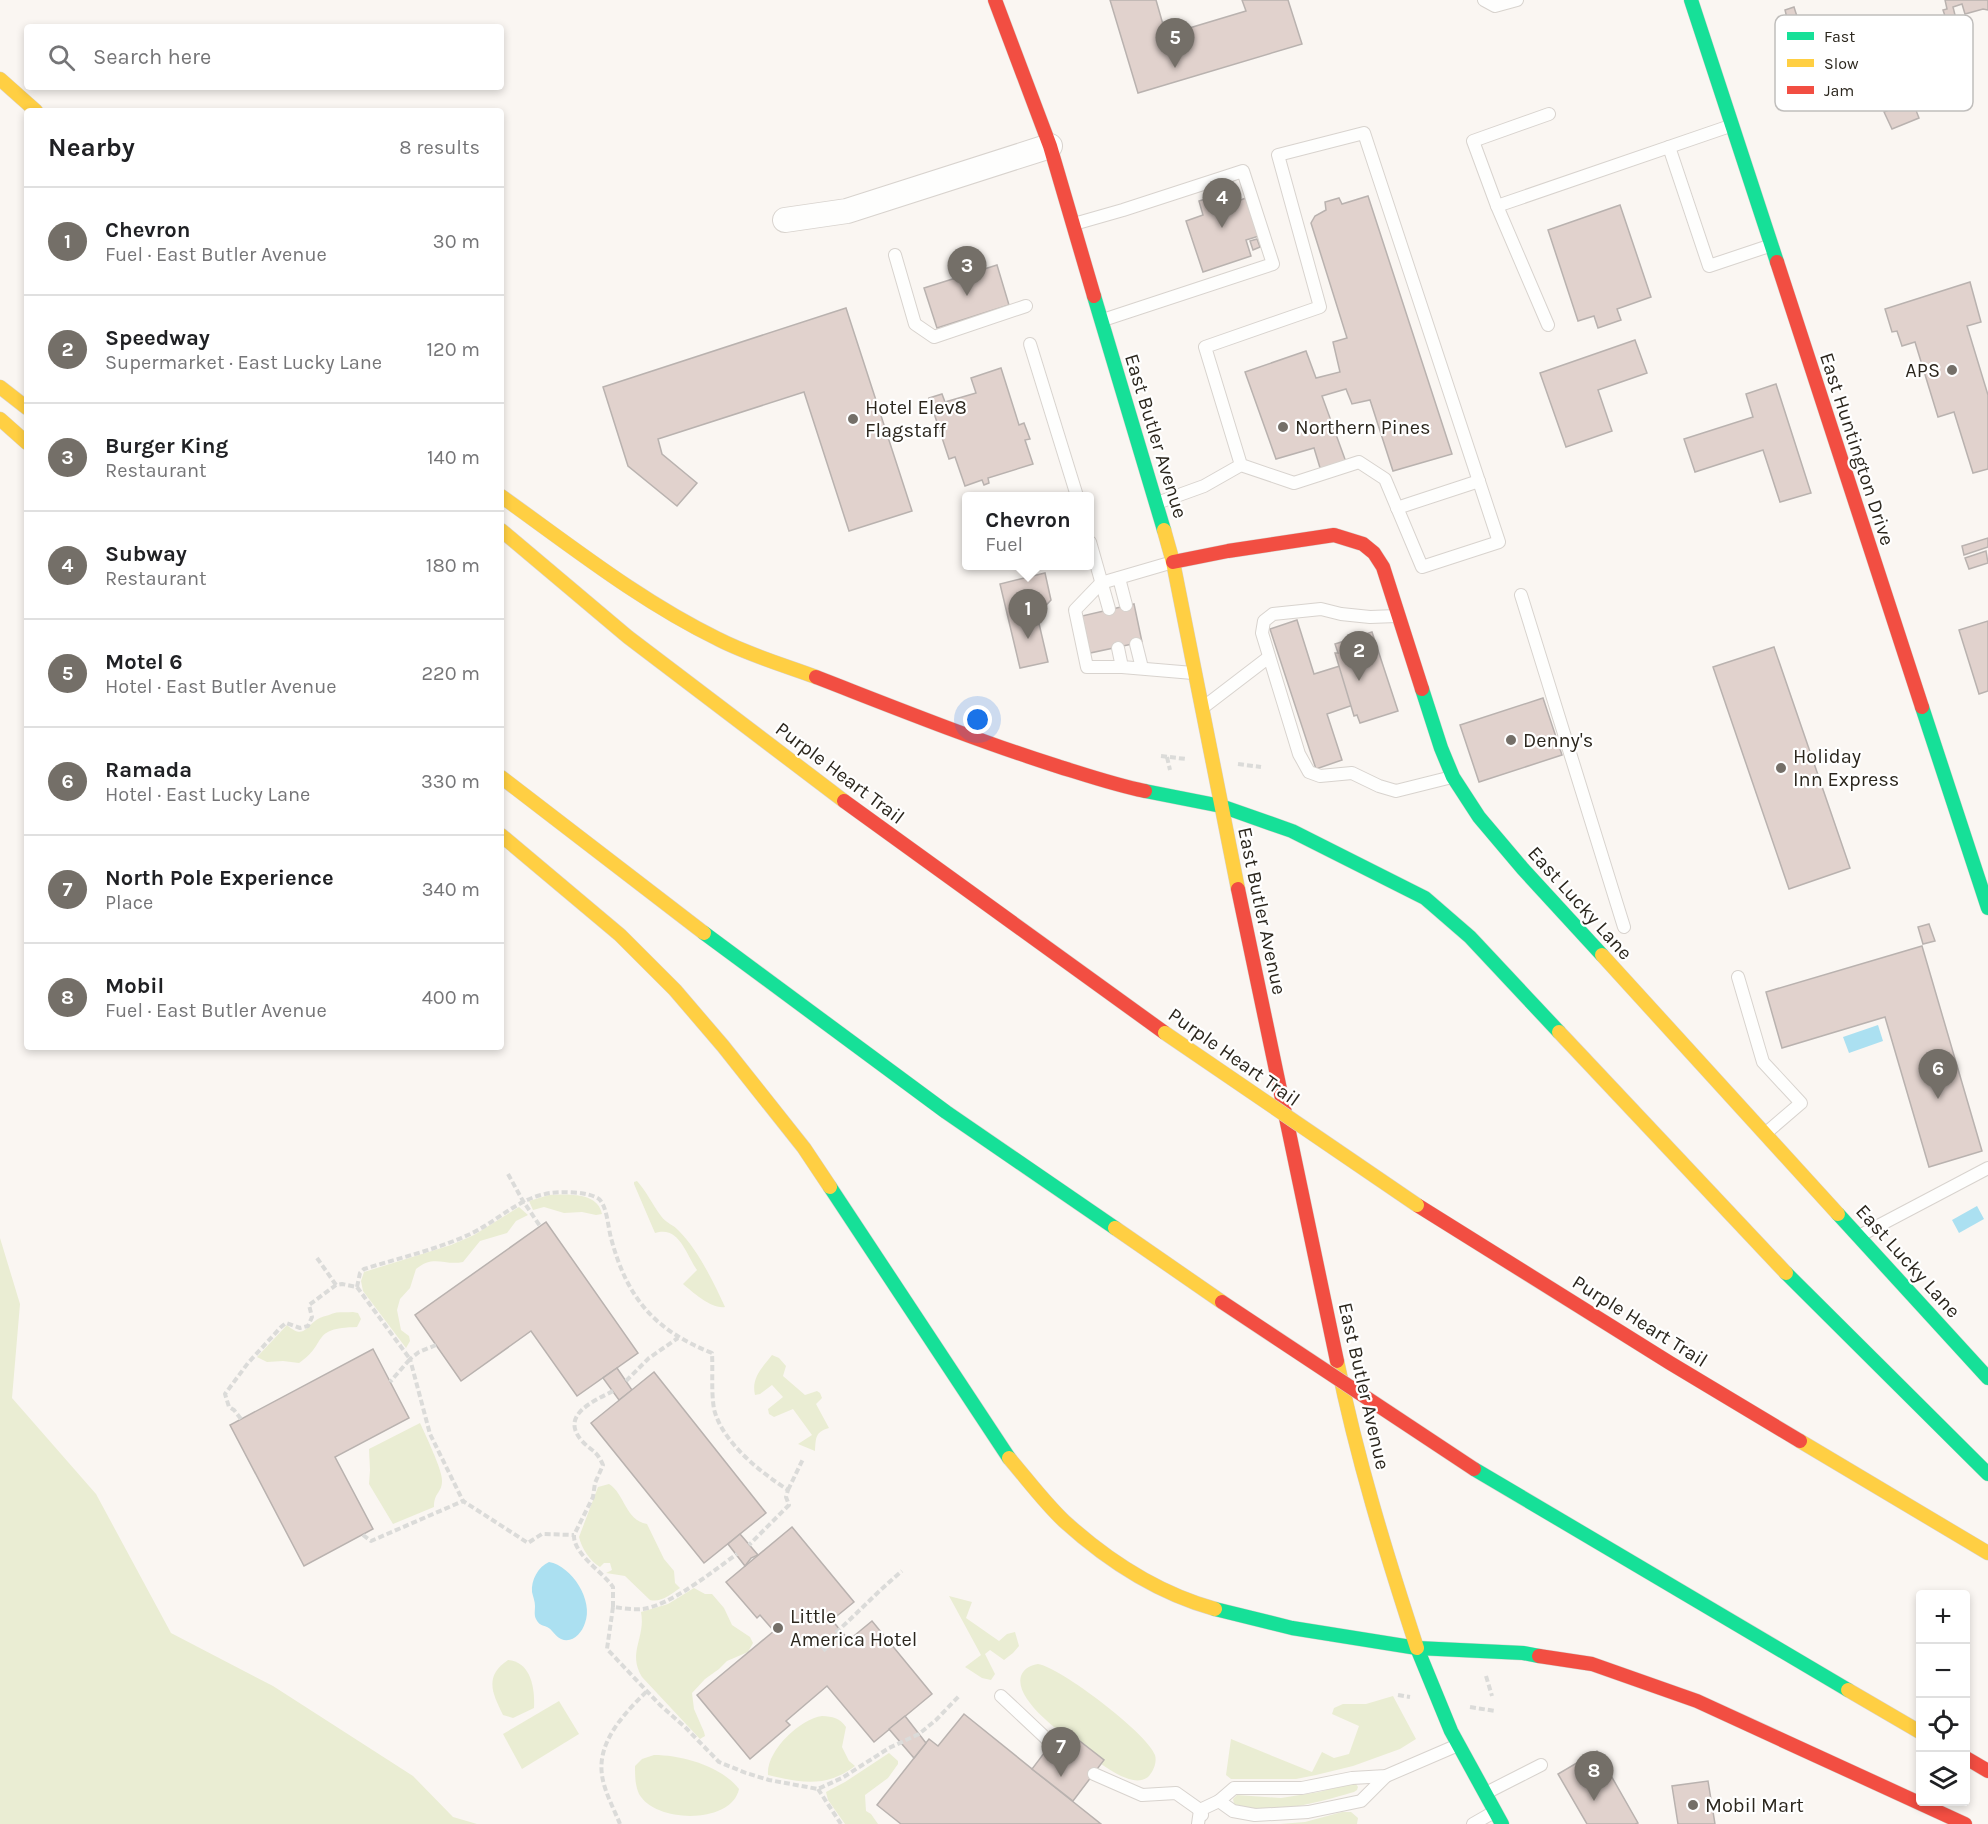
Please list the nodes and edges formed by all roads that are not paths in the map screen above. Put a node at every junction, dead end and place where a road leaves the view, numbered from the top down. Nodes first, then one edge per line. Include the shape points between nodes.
1 (995, 0) edge
2 (1484, 0) edge
3 (1517, 0) edge
4 (1691, 0) edge
5 (0, 79) edge
6 (33, 108) edge
7 (1549, 114) dead end
8 (1731, 125) junction
9 (1050, 146) junction
10 (1669, 147) junction
11 (1497, 206) junction
12 (785, 220) dead end
13 (1073, 225) junction
14 (1770, 245) junction
15 (895, 255) dead end
16 (1026, 306) dead end
17 (1101, 321) junction
18 (1548, 325) dead end
19 (1030, 344) dead end
20 (0, 387) edge
21 (24, 406) edge
22 (0, 419) edge
23 (24, 439) edge
24 (1241, 465) junction
25 (1479, 481) junction
26 (1076, 492) edge
27 (504, 498) edge
28 (1156, 503) junction
29 (1397, 508) junction
30 (504, 533) edge
31 (1094, 559) edge
32 (1173, 562) junction
33 (1119, 578) junction
34 (1101, 583) junction
35 (1521, 595) dead end
36 (1126, 605) dead end
37 (1109, 609) dead end
38 (1399, 616) junction
39 (1136, 644) dead end
40 (1118, 648) dead end
41 (1269, 657) junction
42 (1122, 667) junction
43 (1142, 668) junction
44 (1195, 674) junction
45 (1202, 709) junction
46 (1453, 777) junction
47 (504, 779) edge
48 (1221, 806) junction
49 (504, 838) edge
50 (1987, 906) edge
51 (1624, 927) dead end
52 (1738, 977) dead end
53 (1766, 1133) junction
54 (1988, 1168) edge
55 (1859, 1236) junction
56 (1988, 1378) edge
57 (1988, 1474) edge
58 (1988, 1553) edge
59 (1417, 1648) junction
60 (1001, 1696) dead end
61 (1916, 1730) edge
62 (1051, 1743) dead end
63 (1459, 1745) junction
64 (1970, 1761) edge
65 (1541, 1765) dead end
66 (1988, 1771) edge
67 (1094, 1774) dead end
68 (1386, 1776) junction
69 (1485, 1793) junction
70 (1219, 1800) junction
71 (1200, 1810) junction
72 (1495, 1811) junction
73 (1198, 1824) edge
74 (1207, 1824) edge
75 (1473, 1824) edge
76 (1502, 1824) edge
77 (1965, 1824) edge

1 - 9 main road, East Butler Avenue
2 - 3 lane via 1495,6
4 - 8 main road, East Huntington Drive
5 - 6 main road
7 - 11 lane via 1473,141
8 - 10 lane
8 - 14 main road, East Huntington Drive
9 - 12 street via 847,212
9 - 13 main road, East Butler Avenue
10 - 11 lane
10 - 14 lane via 1709,266
11 - 18 lane
13 - 17 main road, East Butler Avenue
13 - 17 lane via 1242,171 1273,264
14 - 50 main road, East Huntington Drive
15 - 16 lane via 915,324 934,337
17 - 28 main road, East Butler Avenue
19 - 26 lane
20 - 21 main road
22 - 23 main road
24 - 25 lane via 1205,347 1320,307 1278,155 1364,133
24 - 28 lane via 1204,486
24 - 29 lane via 1294,483 1359,462 1385,479
25 - 29 lane
25 - 29 lane via 1499,542 1422,567
27 - 48 main road via 611,575 719,640 1033,758 1122,786
28 - 32 main road, East Butler Avenue
30 - 58 main road, Purple Heart Trail, bridge via 645,651 736,720 1165,1033 1417,1205 1670,1363
31 - 34 lane
32 - 33 lane
32 - 38 main road, East Lucky Lane via 1334,534 1350,537 1376,553
32 - 44 main road, East Butler Avenue
33 - 34 lane
33 - 36 lane
34 - 37 lane
34 - 42 lane via 1075,610 1087,667
35 - 51 lane
38 - 41 lane via 1370,617 1321,609 1273,614 1264,621 1262,633
38 - 46 main road, East Lucky Lane
39 - 43 lane
40 - 42 lane
41 - 45 lane
41 - 46 lane via 1299,754 1309,772 1320,776 1352,773 1396,791
42 - 43 lane
43 - 44 lane
44 - 45 main road, East Butler Avenue
45 - 48 main road, East Butler Avenue
46 - 53 main road, East Lucky Lane via 1479,817 1523,869
47 - 61 main road, bridge via 946,1112 1222,1302 1474,1469
48 - 57 main road via 1292,831 1425,898 1470,937 1810,1298
48 - 59 main road, East Butler Avenue via 1351,1428
49 - 59 main road via 620,935 723,1046 804,1148 1007,1456 1063,1520 1119,1566 1194,1603 1282,1626
52 - 53 lane via 1763,1062 1801,1103
53 - 55 main road, East Lucky Lane
54 - 55 lane
55 - 56 main road, East Lucky Lane
59 - 63 main road, East Butler Avenue
59 - 77 main road via 1523,1653 1592,1664 1697,1701
60 - 62 lane
63 - 68 lane
63 - 69 main road, East Butler Avenue
64 - 66 main road
65 - 69 lane
67 - 71 lane via 1142,1795 1176,1793
68 - 70 lane via 1302,1788 1234,1788
68 - 70 lane via 1361,1801 1308,1812 1255,1815 1233,1811
69 - 72 main road, East Butler Avenue
70 - 71 lane
71 - 73 lane
71 - 74 lane
72 - 75 lane
72 - 76 main road, East Butler Avenue

